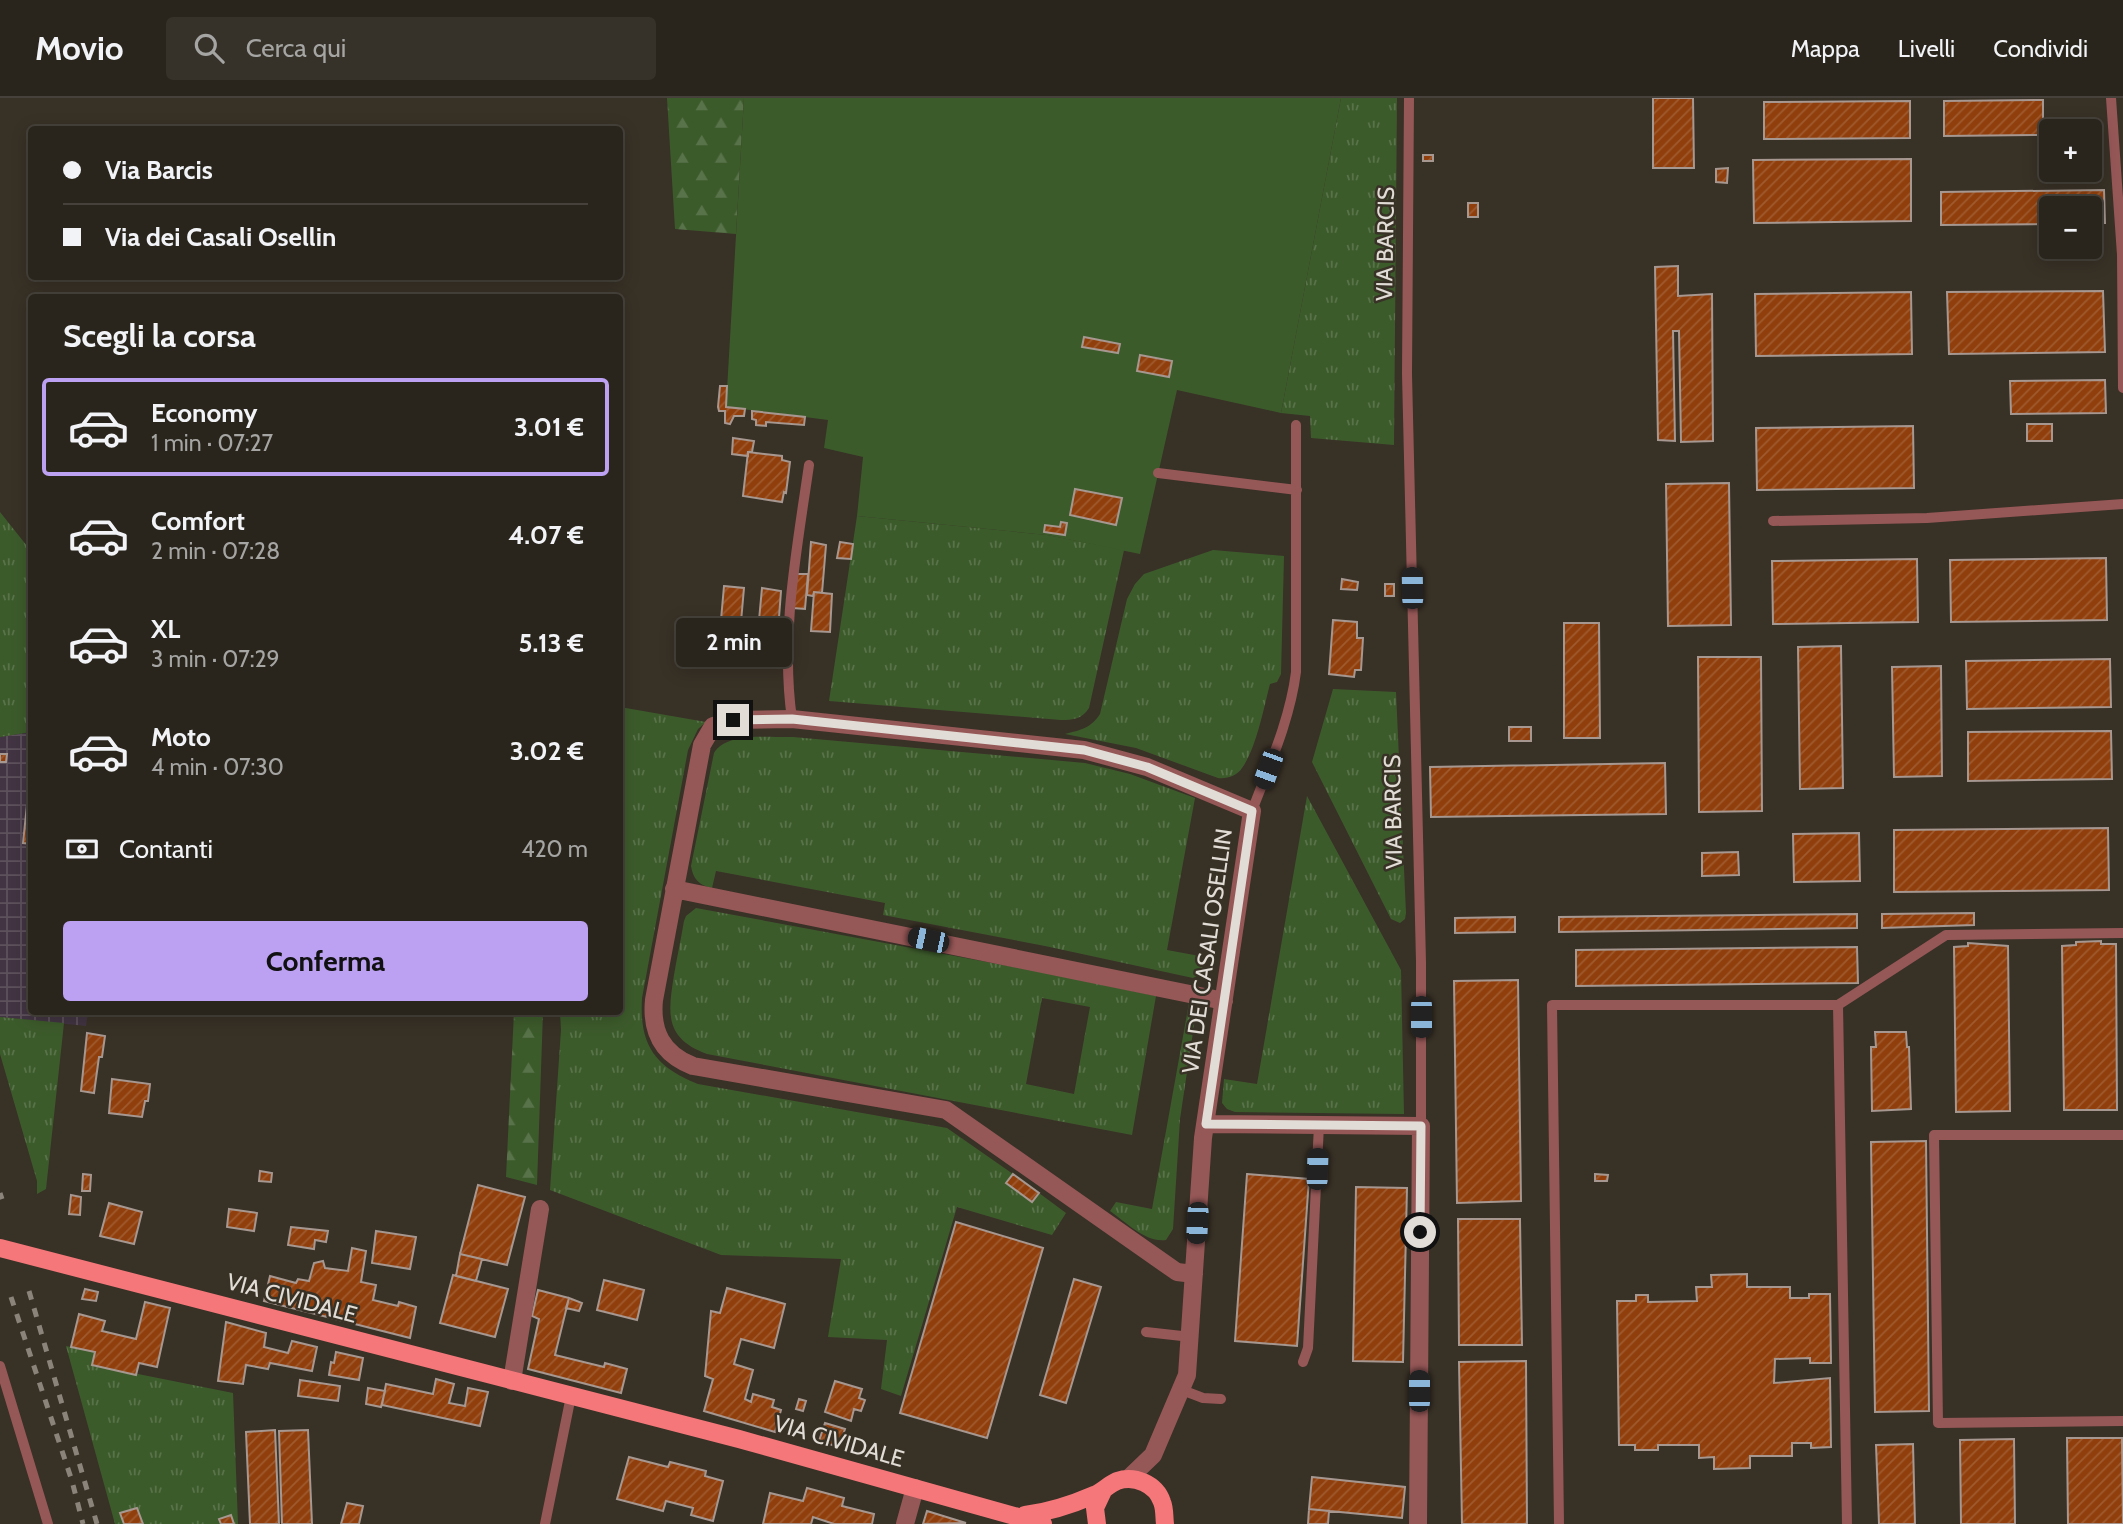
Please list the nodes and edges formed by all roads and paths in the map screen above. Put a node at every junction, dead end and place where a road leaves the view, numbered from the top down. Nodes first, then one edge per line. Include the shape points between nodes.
1 (1409, 98) edge
2 (2111, 98) edge
3 (2123, 388) edge
4 (1296, 425) dead end
5 (810, 466) dead end
6 (1158, 473) dead end
7 (1297, 489) junction
8 (2123, 505) edge
9 (1773, 521) dead end
10 (792, 719) junction
11 (1252, 811) junction
12 (674, 889) junction
13 (2123, 933) edge
14 (1224, 1001) junction
15 (1838, 1005) junction
16 (1206, 1124) junction
17 (1319, 1125) junction
18 (1421, 1126) junction
19 (2123, 1135) edge
20 (540, 1209) dead end
21 (0, 1248) edge
22 (1194, 1274) junction
23 (1146, 1332) dead end
24 (1191, 1337) junction
25 (1303, 1362) dead end
26 (0, 1366) edge
27 (512, 1381) junction
28 (1182, 1390) junction
29 (571, 1396) junction
30 (1221, 1399) dead end
31 (2123, 1421) edge
32 (1153, 1455) junction
33 (1128, 1479) junction
34 (915, 1488) junction
35 (1103, 1491) junction
36 (1158, 1494) junction
37 (1011, 1517) junction
38 (1164, 1523) edge
39 (48, 1524) edge
40 (545, 1524) edge
41 (905, 1524) edge
42 (1043, 1524) edge
43 (1097, 1524) edge
44 (1418, 1524) edge
45 (1559, 1524) edge
46 (1847, 1524) edge

1 - 18 lane, VIA BARCIS via 1407,374
2 - 3 lane via 2122,255
4 - 7 lane
5 - 10 lane via 788,625
6 - 7 lane
7 - 11 lane via 1294,687
8 - 9 lane via 1927,518
10 - 11 street, VIA DEI CASALI OSELLIN via 1084,750 1165,773
10 - 12 street, VIA DEI CASALI OSELLIN via 733,720 713,726 704,738
11 - 14 street, VIA DEI CASALI OSELLIN
12 - 14 street
12 - 22 street via 653,1012 657,1036 679,1061 946,1110 1177,1272
13 - 15 lane via 1946,935
14 - 16 street, VIA DEI CASALI OSELLIN
15 - 45 lane via 1552,1005
15 - 46 lane
16 - 17 street
16 - 22 street, VIA DEI CASALI OSELLIN
17 - 18 street
17 - 25 lane via 1308,1348
18 - 44 street, VIA BARCIS
19 - 31 lane via 1934,1135 1938,1423
20 - 27 street
21 - 27 main road, VIA CIVIDALE
22 - 24 street, VIA DEI CASALI OSELLIN
23 - 24 lane
24 - 28 street, VIA DEI CASALI OSELLIN
26 - 39 lane
27 - 29 main road, VIA CIVIDALE
28 - 30 lane
28 - 32 street, VIA DEI CASALI OSELLIN
29 - 34 main road, VIA CIVIDALE
29 - 40 lane
32 - 33 street, VIA DEI CASALI OSELLIN
32 - 36 street
33 - 35 main road, VIA CIVIDALE
33 - 36 main road via 1150,1485
34 - 37 main road, VIA CIVIDALE
34 - 41 street
35 - 37 main road, VIA CIVIDALE via 1051,1511
35 - 43 main road via 1095,1508
36 - 38 main road
37 - 42 main road, VIA CIVIDALE

